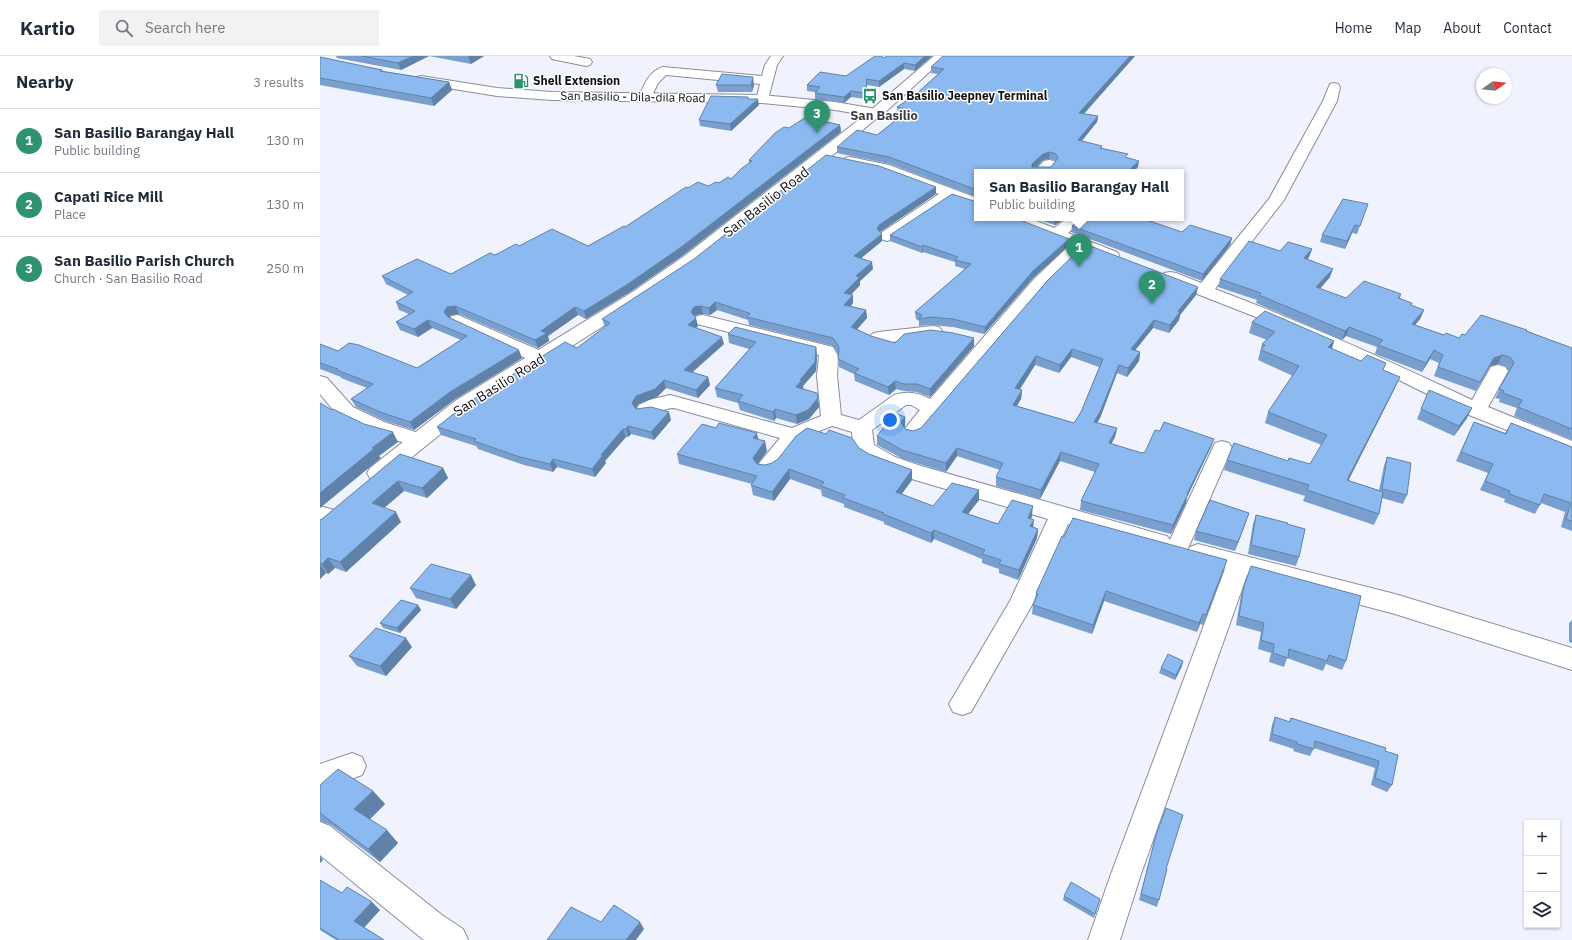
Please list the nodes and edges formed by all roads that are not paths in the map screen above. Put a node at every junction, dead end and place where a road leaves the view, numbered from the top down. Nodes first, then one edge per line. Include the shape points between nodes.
1 (556, 56) edge
2 (777, 56) edge
3 (941, 56) edge
4 (586, 62) dead end
5 (406, 77) edge
6 (767, 82) junction
7 (1334, 87) dead end
8 (645, 97) junction
9 (762, 99) junction
10 (876, 113) junction
11 (823, 156) junction
12 (951, 193) junction
13 (974, 202) edge
14 (1023, 221) edge
15 (1073, 221) edge
16 (1056, 234) junction
17 (886, 236) dead end
18 (1081, 244) junction
19 (1125, 260) edge
20 (1154, 271) edge
21 (1205, 290) junction
22 (458, 320) edge
23 (703, 320) dead end
24 (950, 333) edge
25 (878, 338) edge
26 (970, 338) edge
27 (989, 342) junction
28 (541, 358) junction
29 (1498, 371) dead end
30 (320, 382) edge
31 (932, 408) junction
32 (646, 410) edge
33 (1476, 410) junction
34 (831, 419) junction
35 (862, 428) junction
36 (913, 431) edge
37 (794, 435) junction
38 (418, 440) junction
39 (1222, 448) dead end
40 (1572, 449) edge
41 (767, 466) edge
42 (363, 486) edge
43 (1060, 515) junction
44 (1178, 547) junction
45 (1239, 564) junction
46 (1572, 659) edge
47 (962, 704) dead end
48 (352, 766) dead end
49 (320, 779) edge
50 (320, 836) edge
51 (452, 940) edge
52 (1104, 940) edge

1 - 4 street
2 - 6 street
3 - 10 street, San Basilio Road
5 - 8 street, San Basilio - Dila-dila Road via 497,92 552,96
6 - 8 street via 749,78 663,71 652,81
6 - 9 street
7 - 21 street via 1330,101 1276,200
8 - 9 street, San Basilio - Dila-dila Road
9 - 10 street, San Basilio - Dila-dila Road
10 - 11 street, San Basilio Road
11 - 12 street via 884,168
11 - 28 street, San Basilio Road via 688,261
12 - 13 street
12 - 17 street
14 - 16 street
15 - 16 street
16 - 18 street
18 - 19 street
18 - 27 street via 1040,283
20 - 21 street
21 - 33 street via 1388,368
22 - 28 street
23 - 34 street via 826,351 829,356 827,376
24 - 25 street via 929,331
26 - 27 street
27 - 31 street
28 - 38 street, San Basilio Road via 462,406
29 - 33 street
30 - 38 street via 346,412 377,427
31 - 35 street via 915,399 901,399
31 - 36 street
32 - 37 street via 658,403 674,402
33 - 40 street
34 - 35 street
34 - 37 street
35 - 43 street via 863,445 880,459
37 - 41 street
38 - 42 street, San Basilio Road
39 - 44 street
43 - 44 street
43 - 47 street via 1020,605
44 - 45 street
45 - 46 street via 1395,604
45 - 52 street
48 - 49 street
50 - 51 street

